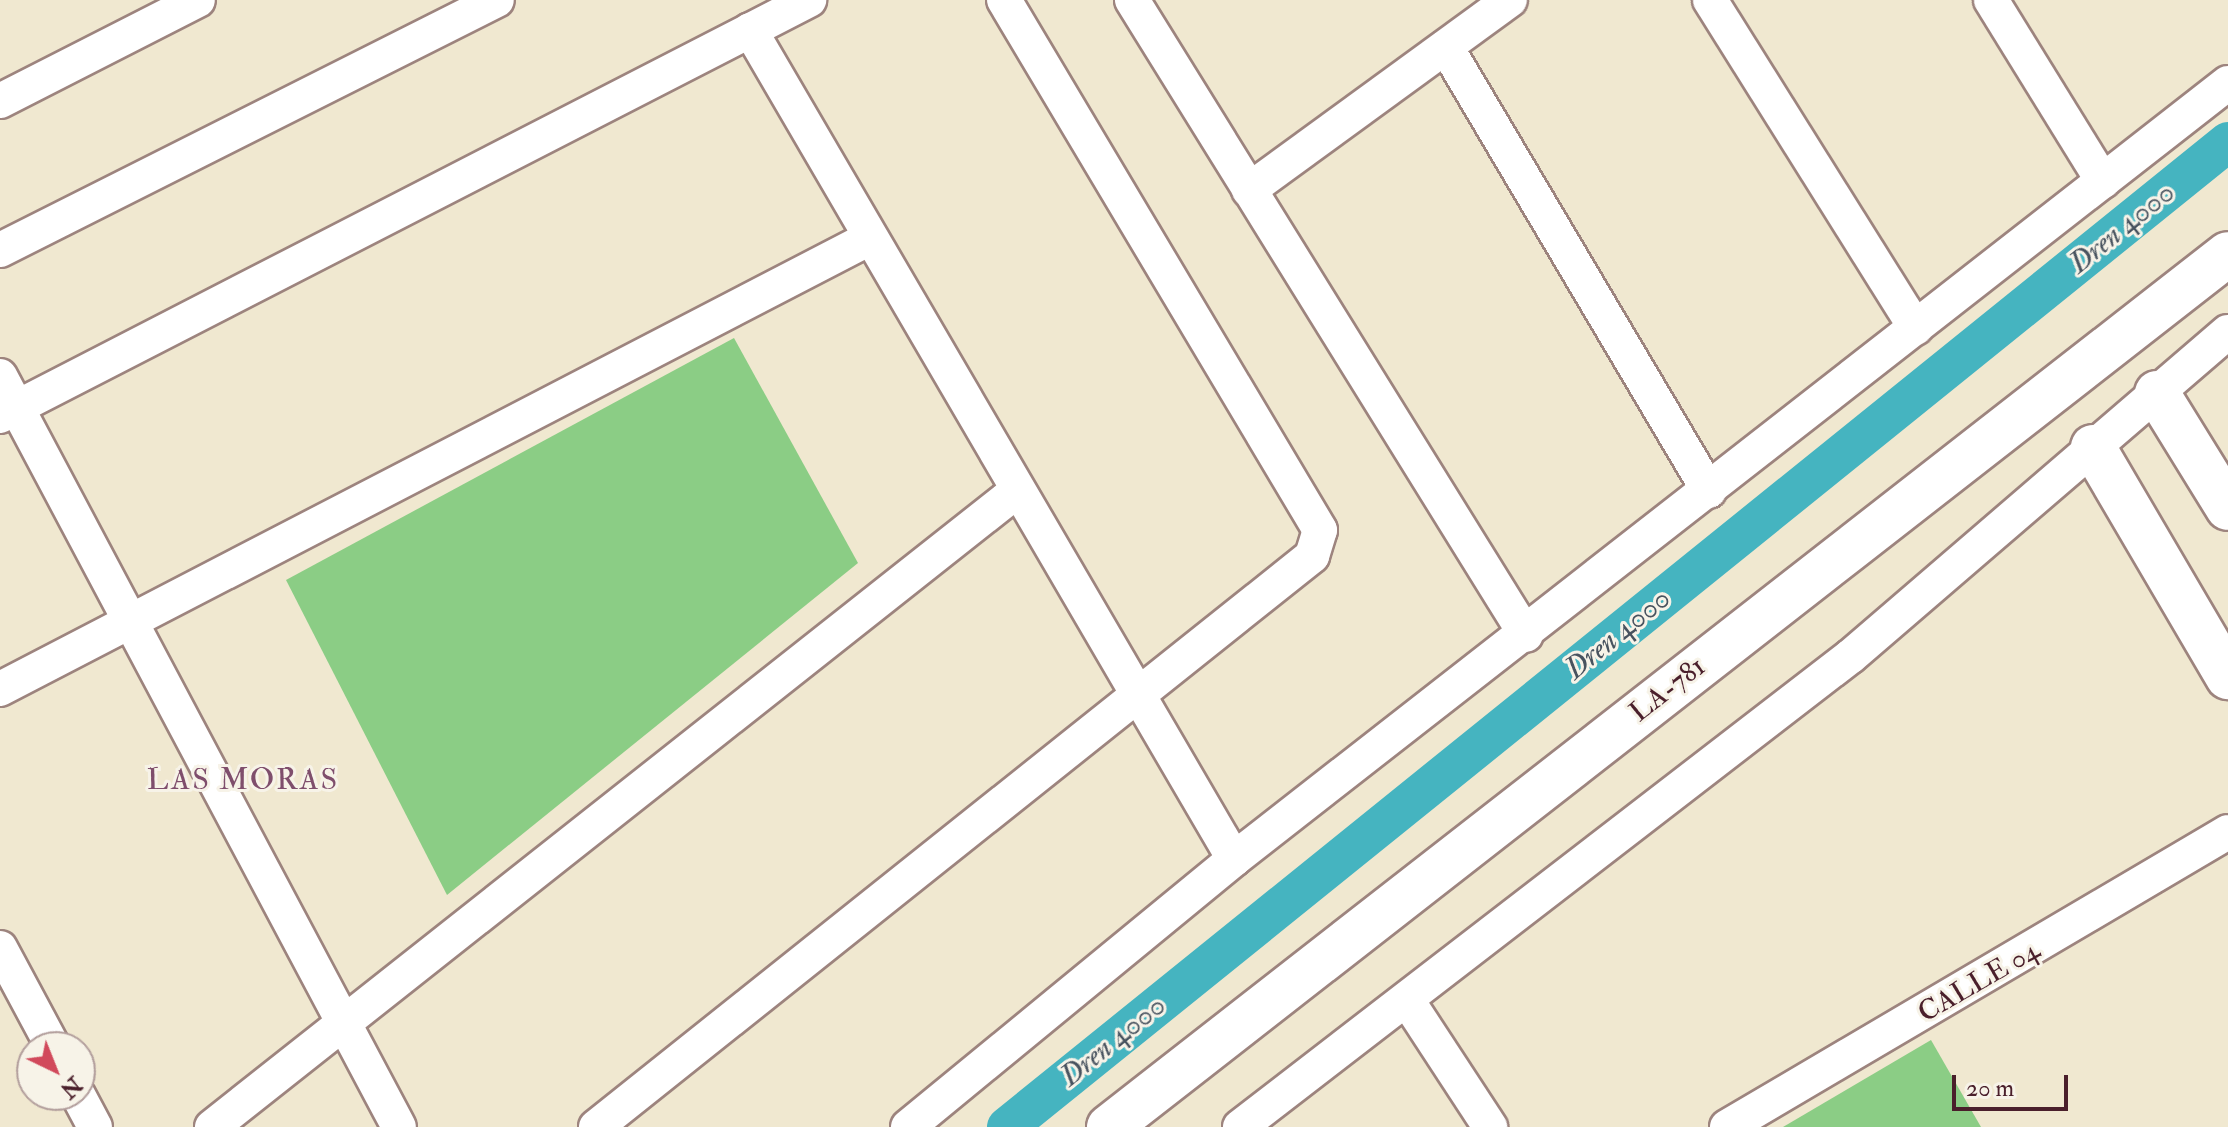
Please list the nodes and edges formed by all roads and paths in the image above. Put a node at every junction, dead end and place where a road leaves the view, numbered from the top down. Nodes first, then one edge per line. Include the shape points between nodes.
1 (198, 0) edge
2 (497, 0) edge
3 (809, 0) edge
4 (1004, 0) edge
5 (1132, 0) edge
6 (1510, 0) edge
7 (1710, 0) edge
8 (1991, 0) edge
9 (161, 8) edge
10 (750, 30) junction
11 (1446, 47) junction
12 (2228, 83) edge
13 (0, 101) edge
14 (2103, 181) junction
15 (1249, 190) junction
16 (870, 238) junction
17 (0, 250) edge
18 (2228, 254) edge
19 (1916, 328) junction
20 (2228, 332) edge
21 (0, 376) edge
22 (2157, 393) junction
23 (8, 412) edge
24 (2093, 447) junction
25 (1018, 490) junction
26 (1709, 491) junction
27 (2228, 508) edge
28 (125, 620) junction
29 (1526, 635) junction
30 (2228, 677) edge
31 (0, 689) edge
32 (1135, 694) junction
33 (2228, 832) edge
34 (1234, 859) junction
35 (0, 948) edge
36 (1407, 1000) junction
37 (344, 1022) junction
38 (44, 1031) edge
39 (1244, 1126) edge
40 (212, 1127) edge
41 (399, 1127) edge
42 (596, 1127) edge
43 (908, 1127) edge
44 (1109, 1127) edge
45 (1490, 1127) edge
46 (1727, 1127) edge

1 - 9 street
2 - 17 street
3 - 10 street
4 - 32 street via 1320,530 1312,556
5 - 15 street
6 - 11 street
7 - 19 street
8 - 14 street
9 - 13 street
10 - 16 street
10 - 23 street
11 - 15 street
11 - 26 street
12 - 14 street
14 - 19 street
15 - 29 street
16 - 25 street
16 - 28 street
18 - 44 street, LA-781 / LA-781
19 - 26 street
20 - 22 street
21 - 23 street
22 - 24 street
22 - 27 street
23 - 28 street
24 - 30 street
24 - 36 street via 1851,656
25 - 32 street
25 - 37 street
26 - 29 street
28 - 31 street
28 - 37 street
29 - 34 street
32 - 34 street
32 - 42 street
33 - 46 street, CALLE 04
34 - 43 street
35 - 38 street
36 - 39 street
36 - 45 street
37 - 40 street
37 - 41 street

